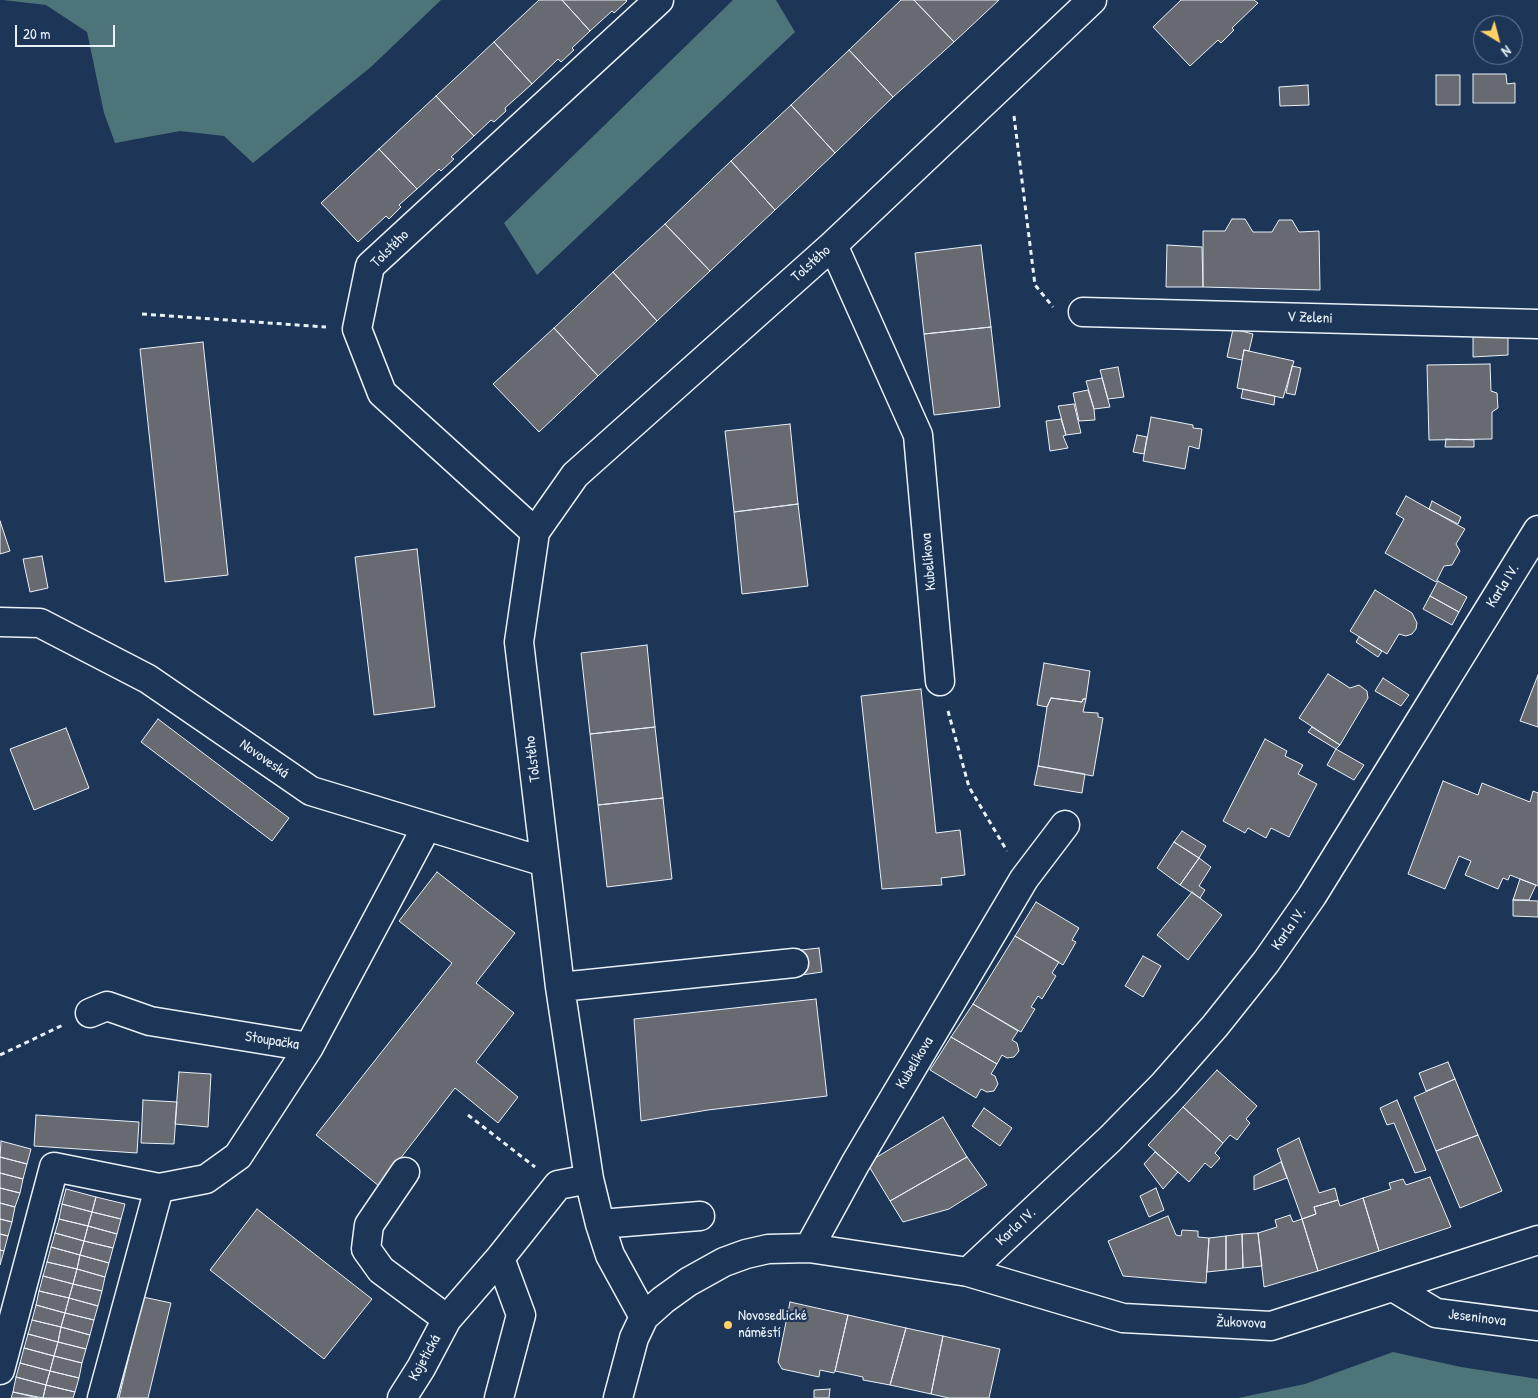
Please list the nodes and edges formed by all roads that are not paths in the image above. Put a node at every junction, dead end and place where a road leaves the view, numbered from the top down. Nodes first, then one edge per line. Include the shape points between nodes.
1 (659, 0) edge
2 (1092, 0) edge
3 (832, 245) junction
4 (1083, 312) road end
5 (1538, 324) edge
6 (1538, 530) edge
7 (535, 532) junction
8 (0, 622) edge
9 (940, 681) road end
10 (1065, 824) dead end
11 (427, 826) junction
12 (545, 862) junction
13 (794, 963) dead end
14 (560, 988) junction
15 (90, 1012) road end
16 (309, 1047) junction
17 (405, 1172) dead end
18 (589, 1179) junction
19 (159, 1188) junction
20 (700, 1216) dead end
21 (600, 1224) junction
22 (1538, 1240) edge
23 (809, 1248) junction
24 (500, 1258) junction
25 (968, 1272) junction
26 (1393, 1286) junction
27 (644, 1317) junction
28 (447, 1318) junction
29 (1538, 1326) edge
30 (0, 1370) edge
31 (102, 1398) edge
32 (402, 1398) edge
33 (499, 1398) edge
34 (618, 1398) edge

1 - 7 street, Tolstého via 370,266 357,330 382,394
2 - 3 street, Tolstého
3 - 7 street, Tolstého via 575,475
3 - 9 street, Kubelíkova via 918,435
4 - 5 street, V Zeleni
6 - 25 street, Karla IV. via 1317,888 1266,962 1164,1084
7 - 12 street, Tolstého via 519,642
8 - 11 street, Novoveská via 40,623 148,679 311,791
10 - 23 street, Kubelíkova via 1024,879 855,1164
11 - 12 street, Novoveská
11 - 16 street, Stoupačka
12 - 14 street, Tolstého
13 - 14 street
14 - 18 street
15 - 16 street, Stoupačka via 107,1006 150,1021
16 - 19 street via 238,1156 206,1179
17 - 28 street via 369,1225 366,1249 381,1270
18 - 21 street
18 - 24 street via 558,1185
19 - 30 street via 54,1167
19 - 31 street
20 - 21 street
21 - 27 street via 610,1255
22 - 26 street, Žukovova
23 - 25 street
23 - 27 street via 768,1250 724,1262 688,1282
24 - 28 street
24 - 33 street via 521,1316
25 - 26 street, Žukovova via 1123,1318 1271,1326
26 - 29 street, Jeseninova via 1436,1313
27 - 34 street via 634,1338
28 - 32 street, Kojetická

